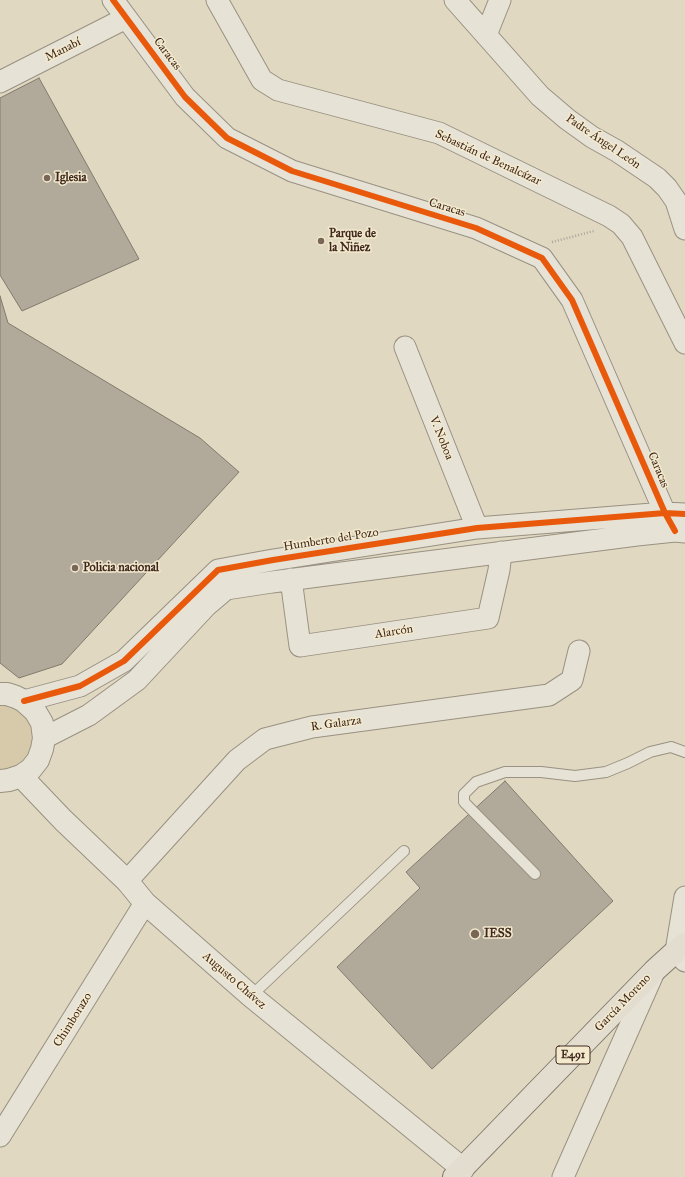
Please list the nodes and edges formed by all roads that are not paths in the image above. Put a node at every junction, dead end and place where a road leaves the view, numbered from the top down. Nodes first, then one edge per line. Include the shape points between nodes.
1 (112, 0) edge
2 (217, 0) edge
3 (455, 0) edge
4 (500, 0) edge
5 (126, 18) junction
6 (486, 35) junction
7 (0, 82) edge
8 (680, 197) edge
9 (685, 229) edge
10 (685, 343) edge
11 (405, 347) dead end
12 (665, 513) junction
13 (682, 526) edge
14 (477, 528) junction
15 (501, 552) junction
16 (291, 579) junction
17 (579, 651) dead end
18 (8, 695) edge
19 (44, 738) junction
20 (685, 752) edge
21 (7, 783) edge
22 (404, 851) dead end
23 (535, 874) dead end
24 (127, 881) junction
25 (685, 897) edge
26 (145, 903) junction
27 (682, 952) edge
28 (654, 971) junction
29 (251, 996) junction
30 (0, 1136) edge
31 (463, 1174) edge
32 (564, 1177) edge

1 - 5 street, Caracas
2 - 10 street, Sebastián de Benalcázar via 262,80 278,90 439,133 621,224 632,237
3 - 6 street, Padre Ángel León
4 - 6 street
5 - 7 street, Manabí
5 - 12 street, Caracas via 185,97 227,138 292,171 476,228 542,258 572,300
6 - 8 street, Padre Ángel León via 540,96 567,119 657,178
8 - 9 street, Padre Ángel León
11 - 14 street, V. Noboa
12 - 13 street, Caracas
12 - 14 street, Humberto del Pozo
13 - 15 street
14 - 18 street, Humberto del Pozo via 218,570 124,661 80,686
15 - 16 street
15 - 16 street, Alarcón via 488,618 300,646
16 - 19 street via 226,589 206,606 137,680 89,715
17 - 24 street, R. Galarza via 572,680 549,695 312,727 265,739 237,760
18 - 19 street via 35,711 42,723
19 - 21 street via 38,760 31,769
20 - 23 lane via 671,747 650,752 606,772 575,776 541,772 505,772 476,782 464,794 464,802
21 - 24 street, Augusto Chávez via 63,820
22 - 29 lane
24 - 26 street, Augusto Chávez
25 - 27 street
26 - 29 street, Augusto Chávez
26 - 30 street, Chimborazo
27 - 28 highway, García Moreno / E491
28 - 31 highway, García Moreno / E491
28 - 32 street
29 - 31 street, Augusto Chávez

